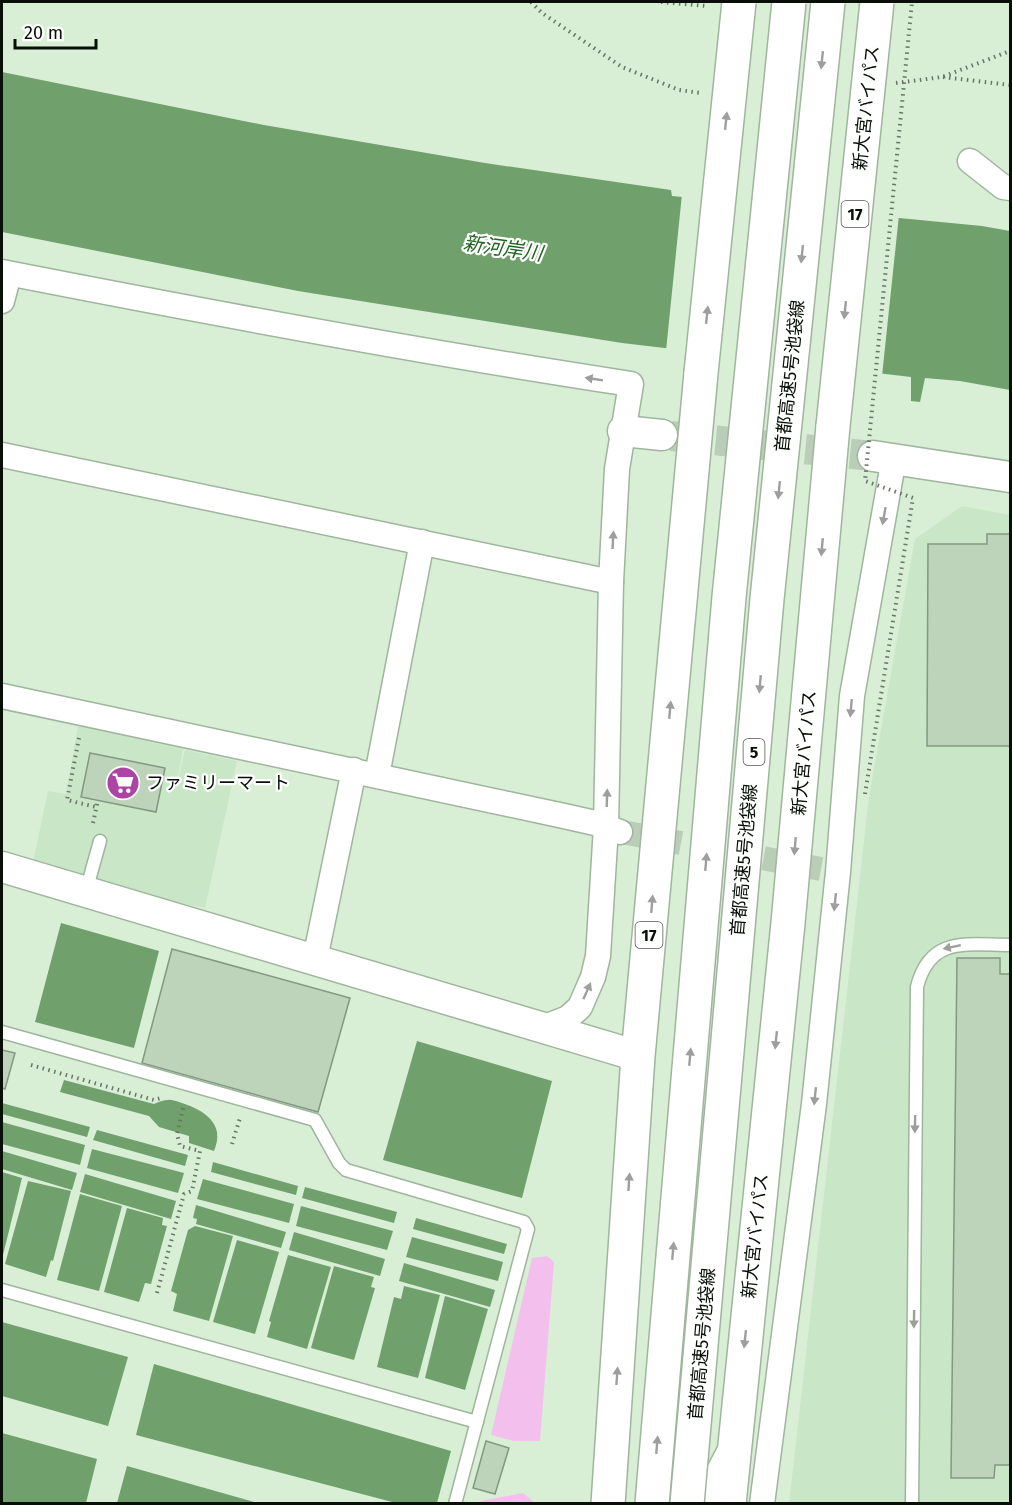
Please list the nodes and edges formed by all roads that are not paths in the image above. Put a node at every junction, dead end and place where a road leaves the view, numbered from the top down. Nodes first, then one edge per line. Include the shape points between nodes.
1 (789, 2) edge
2 (828, 2) edge
3 (877, 2) edge
4 (723, 4) edge
5 (970, 161) dead end
6 (1011, 188) edge
7 (5, 273) edge
8 (2, 301) edge
9 (624, 431) junction
10 (662, 435) tunnel mouth
11 (2, 455) edge
12 (884, 457) joint
13 (1011, 477) edge
14 (422, 542) junction
15 (611, 582) junction
16 (2, 696) edge
17 (366, 772) junction
18 (614, 830) junction
19 (100, 841) dead end
20 (2, 867) edge
21 (85, 892) junction
22 (1011, 945) edge
23 (315, 960) junction
24 (545, 1027) junction
25 (2, 1032) edge
26 (638, 1056) junction
27 (2, 1290) edge
28 (477, 1422) junction
29 (734, 1452) junction
30 (608, 1502) edge
31 (455, 1503) edge
32 (652, 1503) edge
33 (687, 1503) edge
34 (706, 1503) edge
35 (729, 1503) edge
36 (762, 1503) edge
37 (912, 1503) edge

32 -> 1 main road, 首都高速5号池袋線 / 5, bridge via 729,597
2 -> 33 main road, 首都高速5号池袋線 / 5, bridge via 767,599
3 -> 29 main road, 新大宮バイパス / 17, bridge
26 -> 4 main road, 17, bridge via 701,373
5 - 6 street via 1003,187
7 - 8 street
9 -> 7 street via 631,384 475,360
9 - 10 street
15 -> 9 street via 617,469
11 - 14 street
12 - 13 street
12 -> 36 street via 830,871 814,1104
14 - 15 street
14 - 17 street
18 -> 15 street
16 - 17 street
17 - 18 street
17 - 23 street
24 -> 18 street via 568,1018 580,1007 597,966
19 - 21 lane
20 - 21 street
21 - 23 street
22 -> 37 lane via 951,945 942,949 927,962 917,987
23 - 24 street
24 - 26 street
25 - 28 lane via 315,1120 346,1170 524,1222 528,1229
30 -> 26 main road, 17
27 - 28 lane
28 - 31 lane
29 - 34 main road
29 - 35 main road, 新大宮バイパス / 17

